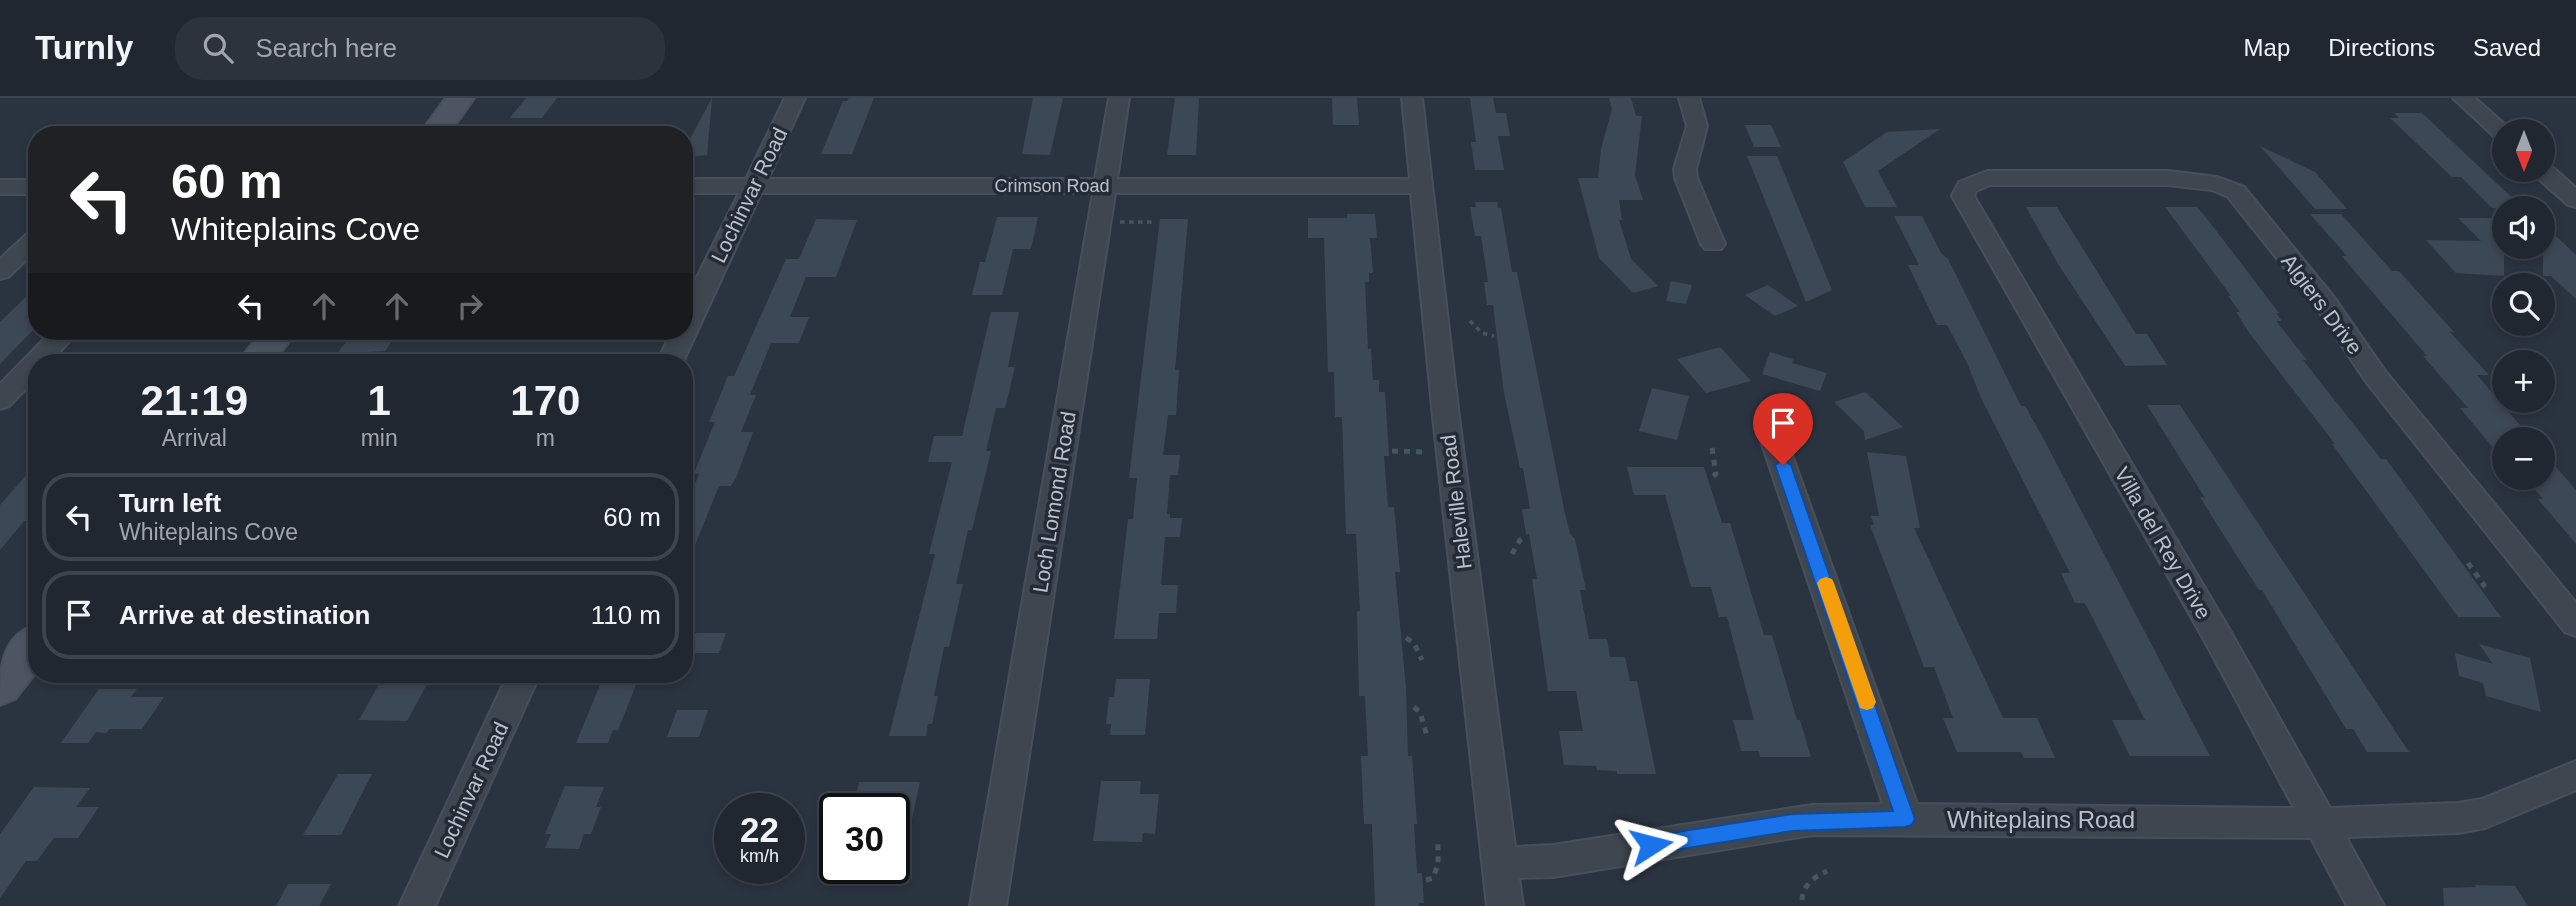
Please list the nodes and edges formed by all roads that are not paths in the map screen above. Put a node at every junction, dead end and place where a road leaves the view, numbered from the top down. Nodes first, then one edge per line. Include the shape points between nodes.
1 (460, 98) edge
2 (796, 98) edge
3 (1119, 98) edge
4 (1412, 98) edge
5 (1689, 98) edge
6 (2463, 98) edge
7 (2492, 124) edge
8 (440, 126) edge
9 (2555, 181) edge
10 (1971, 183) joint
11 (693, 186) edge
12 (756, 186) junction
13 (1106, 186) junction
14 (1420, 186) junction
15 (0, 187) edge
16 (28, 187) edge
17 (2576, 200) edge
18 (28, 244) edge
19 (1713, 244) dead end
20 (5, 263) edge
21 (693, 310) edge
22 (57, 340) edge
23 (273, 340) edge
24 (44, 354) edge
25 (262, 354) edge
26 (28, 371) edge
27 (0, 400) edge
28 (1774, 441) dead end
29 (2576, 624) edge
30 (28, 651) edge
31 (520, 683) edge
32 (0, 687) edge
33 (2576, 775) edge
34 (1905, 819) junction
35 (2322, 823) junction
36 (1500, 863) junction
37 (417, 906) edge
38 (988, 906) edge
39 (1505, 906) edge
40 (2366, 906) edge

1 - 8 main road
2 - 12 street, Lochinvar Road
3 - 13 street, Loch Lomond Road
4 - 14 street, Haleville Road
5 - 19 street via 1697,126 1685,169 1692,198
6 - 7 street
9 - 17 street
10 - 29 street, Algiers Drive via 1987,178 2168,178 2217,184 2235,192 2324,301 2376,377
10 - 35 street, Villa del Rey Drive via 1963,193 1966,202
11 - 12 street, Crimson Road
12 - 13 street, Crimson Road
12 - 21 street, Lochinvar Road
13 - 14 street, Crimson Road
13 - 38 street, Loch Lomond Road
14 - 36 street, Haleville Road
15 - 16 street
18 - 20 street
22 - 24 street
23 - 25 main road
26 - 27 street
28 - 34 street
30 - 32 main road
31 - 37 street, Lochinvar Road
33 - 35 street, Whiteplains Road via 2485,813
34 - 35 street, Whiteplains Road
34 - 36 street, Whiteplains Road via 1792,822 1553,861
35 - 40 street, Villa del Rey Drive
36 - 39 street, Haleville Road

